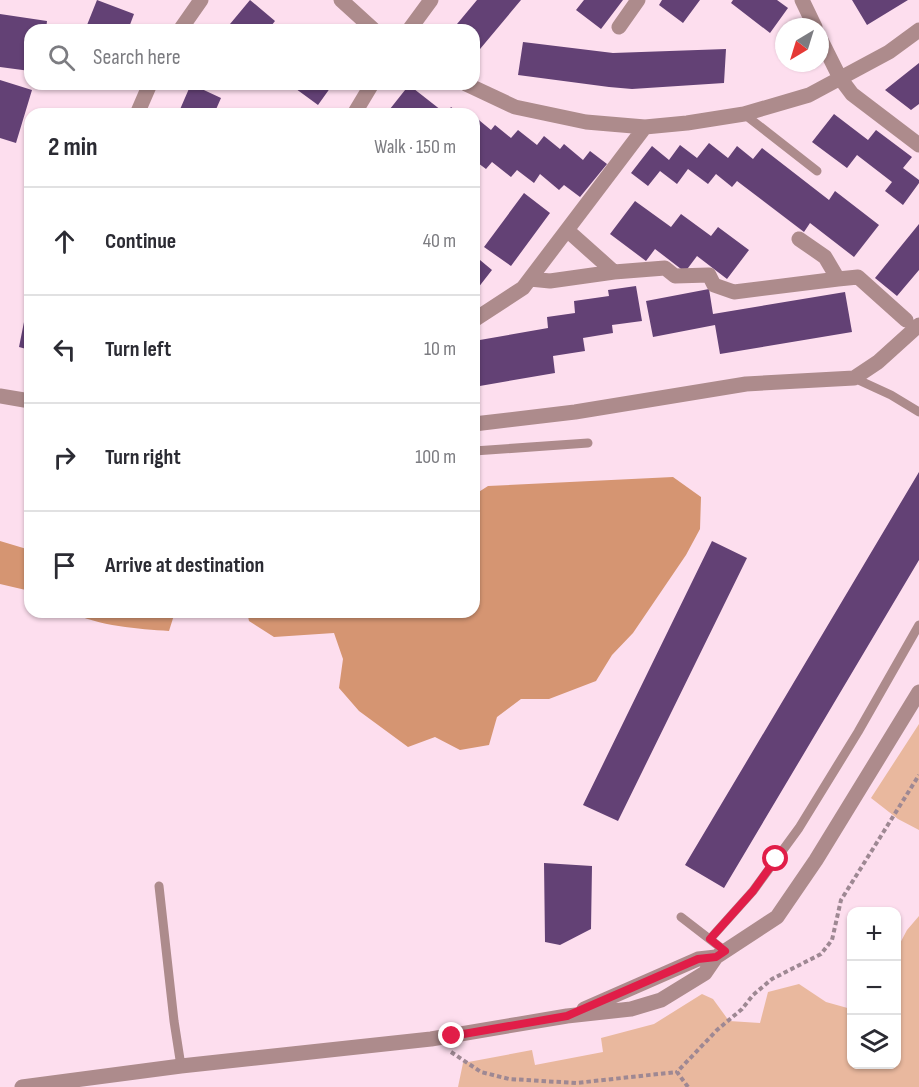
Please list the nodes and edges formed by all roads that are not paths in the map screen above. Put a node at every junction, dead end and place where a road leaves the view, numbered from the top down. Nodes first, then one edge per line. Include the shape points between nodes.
1 (201, 0) edge
2 (341, 0) edge
3 (431, 0) edge
4 (638, 0) edge
5 (802, 0) edge
6 (810, 18) edge
7 (184, 24) edge
8 (367, 24) edge
9 (413, 24) edge
10 (619, 27) dead end
11 (919, 30) edge
12 (829, 56) edge
13 (840, 78) junction
14 (147, 90) edge
15 (368, 90) edge
16 (479, 90) edge
17 (139, 108) edge
18 (358, 108) edge
19 (744, 114) junction
20 (645, 127) junction
21 (919, 145) edge
22 (817, 171) dead end
23 (567, 230) junction
24 (799, 239) dead end
25 (614, 272) junction
26 (530, 279) junction
27 (838, 279) junction
28 (480, 316) edge
29 (912, 323) edge
30 (854, 378) junction
31 (0, 396) edge
32 (24, 400) edge
33 (919, 412) edge
34 (480, 423) edge
35 (588, 443) dead end
36 (480, 451) edge
37 (919, 626) edge
38 (919, 692) edge
39 (159, 886) dead end
40 (681, 917) dead end
41 (710, 939) junction
42 (720, 954) junction
43 (567, 1016) junction
44 (181, 1066) junction
45 (22, 1087) edge

1 - 7 street
2 - 8 street
3 - 9 street
4 - 10 street
5 - 6 street
11 - 13 street via 889,52
12 - 13 street
13 - 19 street via 809,95
13 - 21 street via 852,94
14 - 17 street
15 - 18 street
16 - 20 street via 515,107 586,122
19 - 20 street
19 - 22 lane
20 - 23 street
23 - 25 street
23 - 26 street
24 - 27 street via 825,257
25 - 26 street via 550,281
25 - 27 street via 665,268 675,276 709,274 714,285 734,292
26 - 28 street via 524,288
27 - 29 street via 858,277
29 - 30 street via 878,362
30 - 33 lane
30 - 34 street via 747,384
31 - 32 street
35 - 36 lane
37 - 41 lane via 799,828 753,891
38 - 42 street via 777,917
39 - 44 lane
40 - 41 lane
41 - 42 lane
42 - 43 street via 698,959
42 - 43 street via 705,973 661,1000 631,1009
43 - 44 street via 431,1039
44 - 45 street

